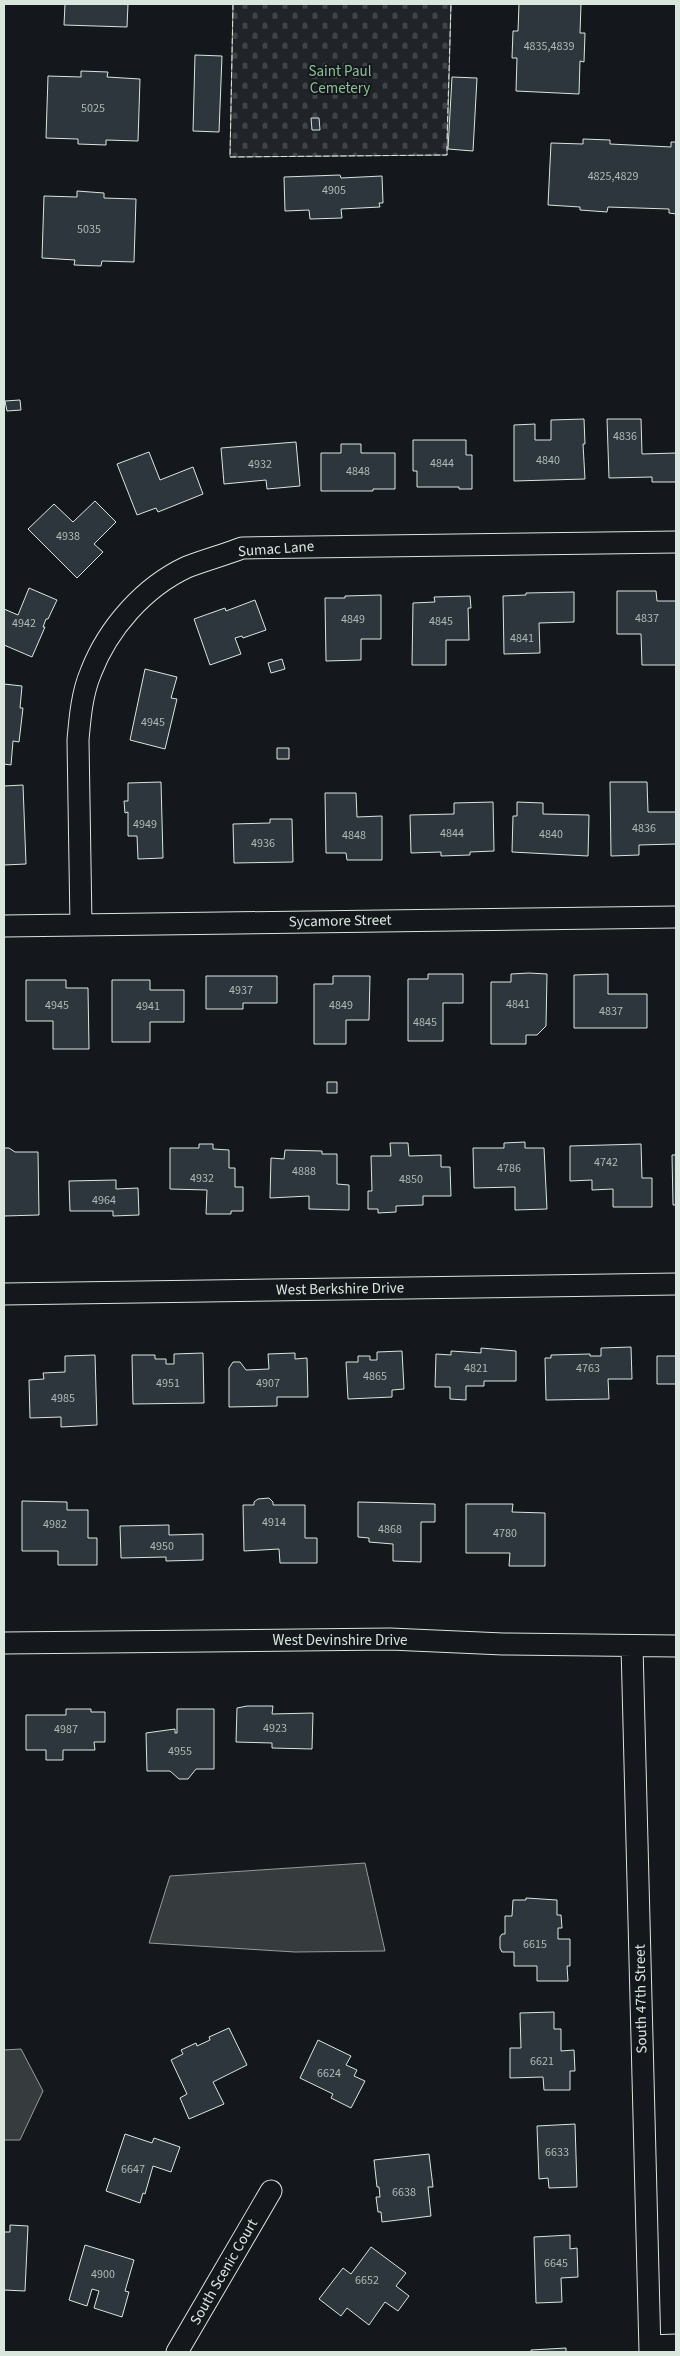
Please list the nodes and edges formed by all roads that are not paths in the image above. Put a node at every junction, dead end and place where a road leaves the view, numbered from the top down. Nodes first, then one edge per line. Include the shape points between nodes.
1 (676, 542) edge
2 (676, 917) edge
3 (81, 924) junction
4 (4, 926) edge
5 (676, 1284) edge
6 (4, 1294) edge
7 (4, 1643) edge
8 (632, 1646) junction
9 (676, 1646) edge
10 (271, 2191) dead end
11 (676, 2345) edge
12 (650, 2349) edge
13 (177, 2352) edge

1 - 3 street, Sumac Lane via 242,548 187,568 154,587 114,627 90,672 81,710 78,740
2 - 3 street, Sycamore Street
3 - 4 street, Sycamore Street
5 - 6 street, West Berkshire Drive
7 - 8 street, West Devinshire Drive via 390,1639
8 - 9 street, West Devinshire Drive
8 - 12 street, South 47th Street
10 - 13 street, South Scenic Court
11 - 12 street

